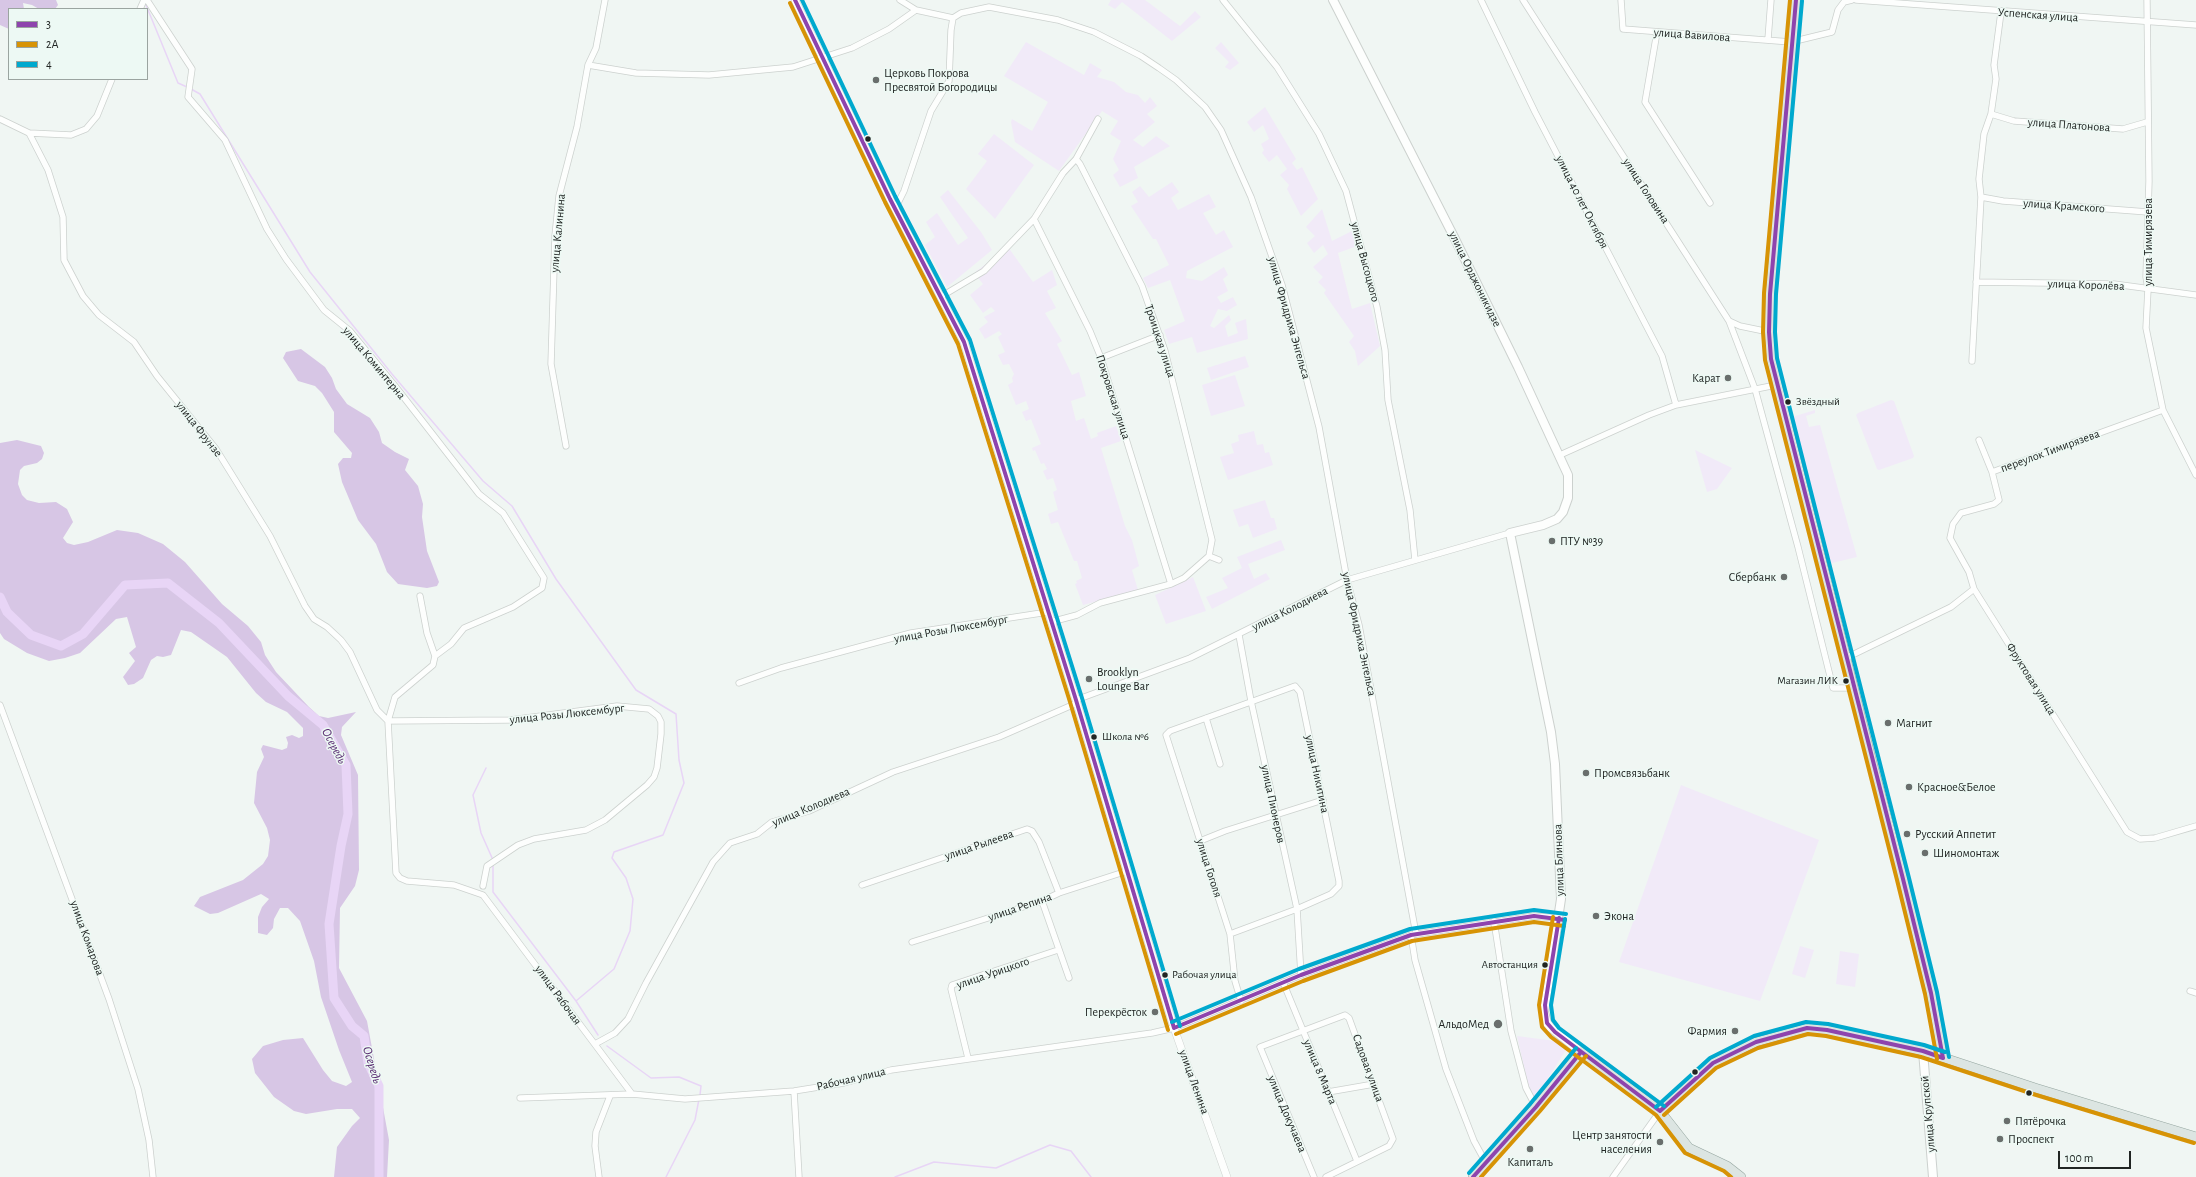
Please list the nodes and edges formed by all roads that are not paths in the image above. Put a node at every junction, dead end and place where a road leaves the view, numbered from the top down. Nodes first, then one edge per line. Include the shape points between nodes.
1 (145, 0) edge
2 (605, 0) edge
3 (794, 0) edge
4 (900, 0) edge
5 (1223, 0) edge
6 (1333, 0) edge
7 (1482, 0) edge
8 (1523, 0) edge
9 (1621, 0) edge
10 (1771, 0) edge
11 (1796, 0) edge
12 (1852, 0) edge
13 (1856, 0) edge
14 (2147, 0) edge
15 (916, 10) junction
16 (2002, 12) junction
17 (954, 18) junction
18 (2147, 23) junction
19 (2196, 26) edge
20 (1656, 32) junction
21 (1768, 39) junction
22 (1791, 42) junction
23 (822, 59) junction
24 (588, 65) junction
25 (112, 80) edge
26 (1992, 114) junction
27 (0, 119) edge
28 (1098, 119) dead end
29 (2147, 122) junction
30 (29, 132) junction
31 (1076, 159) junction
32 (1982, 197) junction
33 (1710, 204) dead end
34 (895, 209) junction
35 (2148, 212) junction
36 (1034, 219) junction
37 (1976, 282) junction
38 (2148, 289) junction
39 (2196, 295) edge
40 (942, 296) junction
41 (1729, 321) junction
42 (1769, 332) junction
43 (1160, 335) junction
44 (1102, 358) junction
45 (1972, 361) dead end
46 (1776, 385) junction
47 (1754, 389) junction
48 (1676, 405) junction
49 (2164, 410) junction
50 (1979, 440) dead end
51 (566, 446) dead end
52 (1560, 455) junction
53 (2195, 471) edge
54 (1992, 472) junction
55 (1510, 533) junction
56 (1209, 556) junction
57 (1219, 560) dead end
58 (1415, 560) junction
59 (1347, 580) junction
60 (1171, 584) junction
61 (1974, 588) junction
62 (420, 596) dead end
63 (1048, 612) junction
64 (1051, 622) junction
65 (1239, 635) junction
66 (435, 656) junction
67 (1846, 658) junction
68 (740, 683) dead end
69 (1853, 688) junction
70 (1251, 701) junction
71 (1076, 702) junction
72 (0, 705) edge
73 (1206, 718) junction
74 (388, 721) junction
75 (1166, 738) joint
76 (1220, 764) dead end
77 (1322, 800) junction
78 (1275, 816) junction
79 (2196, 826) edge
80 (1200, 841) junction
81 (1127, 871) junction
82 (862, 885) dead end
83 (482, 886) dead end
84 (1059, 893) junction
85 (1042, 901) junction
86 (1297, 909) junction
87 (1559, 918) junction
88 (1494, 921) junction
89 (1230, 934) junction
90 (1414, 935) junction
91 (912, 942) dead end
92 (1058, 950) junction
93 (1301, 975) junction
94 (1069, 978) dead end
95 (1283, 982) junction
96 (2190, 991) dead end
97 (2196, 993) edge
98 (1241, 1001) junction
99 (1174, 1028) junction
100 (1302, 1030) junction
101 (596, 1044) junction
102 (1923, 1051) junction
103 (1260, 1052) joint
104 (1580, 1052) junction
105 (968, 1058) junction
106 (1943, 1058) junction
107 (1374, 1084) junction
108 (794, 1091) junction
109 (1328, 1092) junction
110 (632, 1094) junction
111 (610, 1096) junction
112 (520, 1098) dead end
113 (1536, 1107) junction
114 (1660, 1111) junction
115 (2196, 1137) edge
116 (1357, 1161) junction
117 (1486, 1163) junction
118 (153, 1177) edge
119 (599, 1177) edge
120 (799, 1177) edge
121 (1227, 1177) edge
122 (1314, 1177) edge
123 (1326, 1177) edge
124 (1474, 1177) edge
125 (1612, 1177) edge
126 (1741, 1177) edge
127 (1745, 1177) edge
128 (1933, 1177) edge

1 - 66 street, улица Коминтерна via 192,69 188,97 225,140 267,229 297,275 324,310 350,331 478,494 503,513 544,578 542,588 513,607 464,628 451,644
2 - 24 street, улица Калинина via 596,48
3 - 23 street, улица Ленина
4 - 15 street
5 - 58 street, улица Высоцкого via 1277,67 1319,134 1346,191 1366,259 1380,321 1385,350 1388,400 1410,510
6 - 52 main road, улица Орджоникидзе via 1454,237
7 - 48 street, улица 40 лет Октября via 1535,112 1662,356
8 - 41 street, улица Головина
9 - 20 street, улица Вавилова via 1623,29
10 - 21 street
11 - 22 main road
12 - 22 street via 1844,2 1838,10 1832,32
13 - 16 street, Успенская улица
14 - 18 street, улица Тимирязева
15 - 17 street
15 - 23 street via 889,29 852,48
16 - 18 street, Успенская улица
16 - 26 street via 1994,65 1996,79
17 - 34 street via 951,30 949,81 931,111 904,192
17 - 59 street, улица Фридриха Энгельса via 961,13 989,7 1076,25 1141,56 1176,80 1205,107 1221,130 1250,197 1282,285 1318,427
18 - 19 street, Успенская улица
18 - 29 street, улица Тимирязева
20 - 21 street, улица Вавилова
20 - 33 street via 1645,102
21 - 22 street, улица Вавилова
22 - 42 main road
23 - 24 street via 793,66 709,75 636,73
23 - 34 street, улица Ленина
24 - 51 street, улица Калинина via 577,127 559,196 555,236 551,364
25 - 30 street via 97,116 86,129 70,135
26 - 29 street, улица Платонова via 2014,121 2123,129
26 - 32 street via 1984,134 1979,179
27 - 30 street
28 - 31 street
29 - 35 street, улица Тимирязева
30 - 74 street, улица Фрунзе via 48,170 63,217 64,260 83,296 99,315 134,342 156,376 216,449 270,536 305,606 314,619 342,640 377,710
31 - 36 street via 1063,173
31 - 43 street, Троицкая улица via 1142,286
32 - 35 street, улица Крамского via 2003,201
32 - 37 street
34 - 40 street, улица Ленина
35 - 38 street, улица Тимирязева
36 - 40 street via 984,271
36 - 44 street, Покровская улица
37 - 38 street, улица Королёва via 2114,284
37 - 45 street
38 - 39 street, улица Королёва
38 - 49 street, улица Тимирязева via 2146,328
40 - 63 street, улица Ленина via 968,353
41 - 42 street
41 - 47 street, улица Головина
42 - 46 main road
43 - 44 street
43 - 56 street, Троицкая улица via 1212,540
44 - 60 street, Покровская улица
46 - 47 street
46 - 67 main road
47 - 48 street
47 - 69 street, улица Головина via 1834,688
48 - 52 street
49 - 53 street, улица Тимирязева
49 - 54 street, переулок Тимирязева
50 - 54 street
52 - 55 main road, улица Орджоникидзе via 1568,475 1569,487 1563,512 1551,522
54 - 61 street, переулок Тимирязева via 1999,500 1994,504 1960,513 1953,524 1950,538 1969,572
55 - 58 street, улица Колодиева
55 - 87 main road, улица Блинова via 1551,732 1561,870
56 - 57 street
56 - 60 street via 1184,578
58 - 59 street, улица Колодиева
59 - 65 street, улица Колодиева
59 - 90 street, улица Фридриха Энгельса via 1359,625
60 - 64 street via 1100,604 1077,615
61 - 67 street via 1951,607
61 - 79 street, Фруктовая улица via 2127,832 2140,839 2155,838
62 - 66 street via 427,633
63 - 64 street, улица Ленина
63 - 68 street, улица Розы Люксембург via 911,633 781,668
64 - 71 street, улица Ленина
65 - 70 street, улица Пионеров
65 - 71 street, улица Колодиева via 1175,664
66 - 74 street via 428,671 395,697
67 - 69 main road
69 - 106 main road via 1929,983
70 - 73 street, улица Никитина
70 - 77 street, улица Никитина via 1293,686 1299,689
70 - 78 street, улица Пионеров
71 - 81 street, улица Ленина
71 - 101 street, улица Колодиева via 999,737 893,772 808,811 772,822 757,834 730,843 713,862 628,1019 615,1033
72 - 118 street, улица Комарова via 109,999 138,1089 149,1140
73 - 75 street, улица Никитина via 1168,732
73 - 76 street
74 - 83 street, улица Розы Люксембург via 510,720 617,706 649,709 658,716 661,734 657,768 647,786 605,820 586,830 534,839 518,845 487,866
74 - 101 street, улица Рабочая via 396,873 407,881 454,885 483,895
75 - 80 street, улица Гоголя
77 - 78 street
77 - 86 street, улица Никитина via 1339,886 1331,894
78 - 80 street
78 - 86 street, улица Пионеров
80 - 89 street, улица Гоголя
81 - 84 street, улица Репина
81 - 99 street, улица Ленина
82 - 84 street, улица Рылеева via 1027,829 1032,831 1039,842
84 - 85 street, улица Репина
85 - 91 street, улица Репина
85 - 92 street
86 - 89 street, улица Никитина
86 - 93 street, улица Пионеров
87 - 88 street, Рабочая улица via 1534,916
87 - 104 main road, улица Блинова via 1544,1012 1551,1028
88 - 90 street, Рабочая улица
88 - 113 street via 1511,1031 1526,1088
89 - 98 street, улица Гоголя via 1235,981
90 - 93 street, Рабочая улица
90 - 117 street, улица Фридриха Энгельса via 1415,960 1446,1069 1474,1141
92 - 94 street
92 - 105 street, улица Урицкого via 952,985 950,989
93 - 95 street, Рабочая улица
95 - 98 street, Рабочая улица
95 - 100 street, улица 8 Марта
96 - 97 street
98 - 99 street, Рабочая улица
99 - 105 street, Рабочая улица
99 - 121 street, улица Ленина
100 - 103 street, Садовая улица via 1262,1045
100 - 107 street, Садовая улица via 1347,1016
100 - 109 street, улица 8 Марта
101 - 110 street, улица Рабочая
102 - 106 main road
102 - 114 main road via 1827,1030 1807,1028 1792,1031 1756,1042 1712,1063
102 - 128 main road, улица Крупской
103 - 122 street, улица Докучаева
104 - 113 main road
104 - 114 main road, улица Блинова
105 - 108 street, Рабочая улица via 892,1070 844,1083
106 - 115 main road
107 - 109 street
107 - 116 street, Садовая улица via 1393,1139 1389,1146
108 - 110 street, Рабочая улица via 685,1099
108 - 120 street
109 - 116 street, улица 8 Марта
110 - 111 street
111 - 112 street
111 - 119 street via 596,1132
113 - 117 main road
114 - 125 street
114 - 126 main road, улица Блинова via 1689,1148 1727,1166
116 - 123 street, Садовая улица
117 - 124 main road
126 - 127 street

